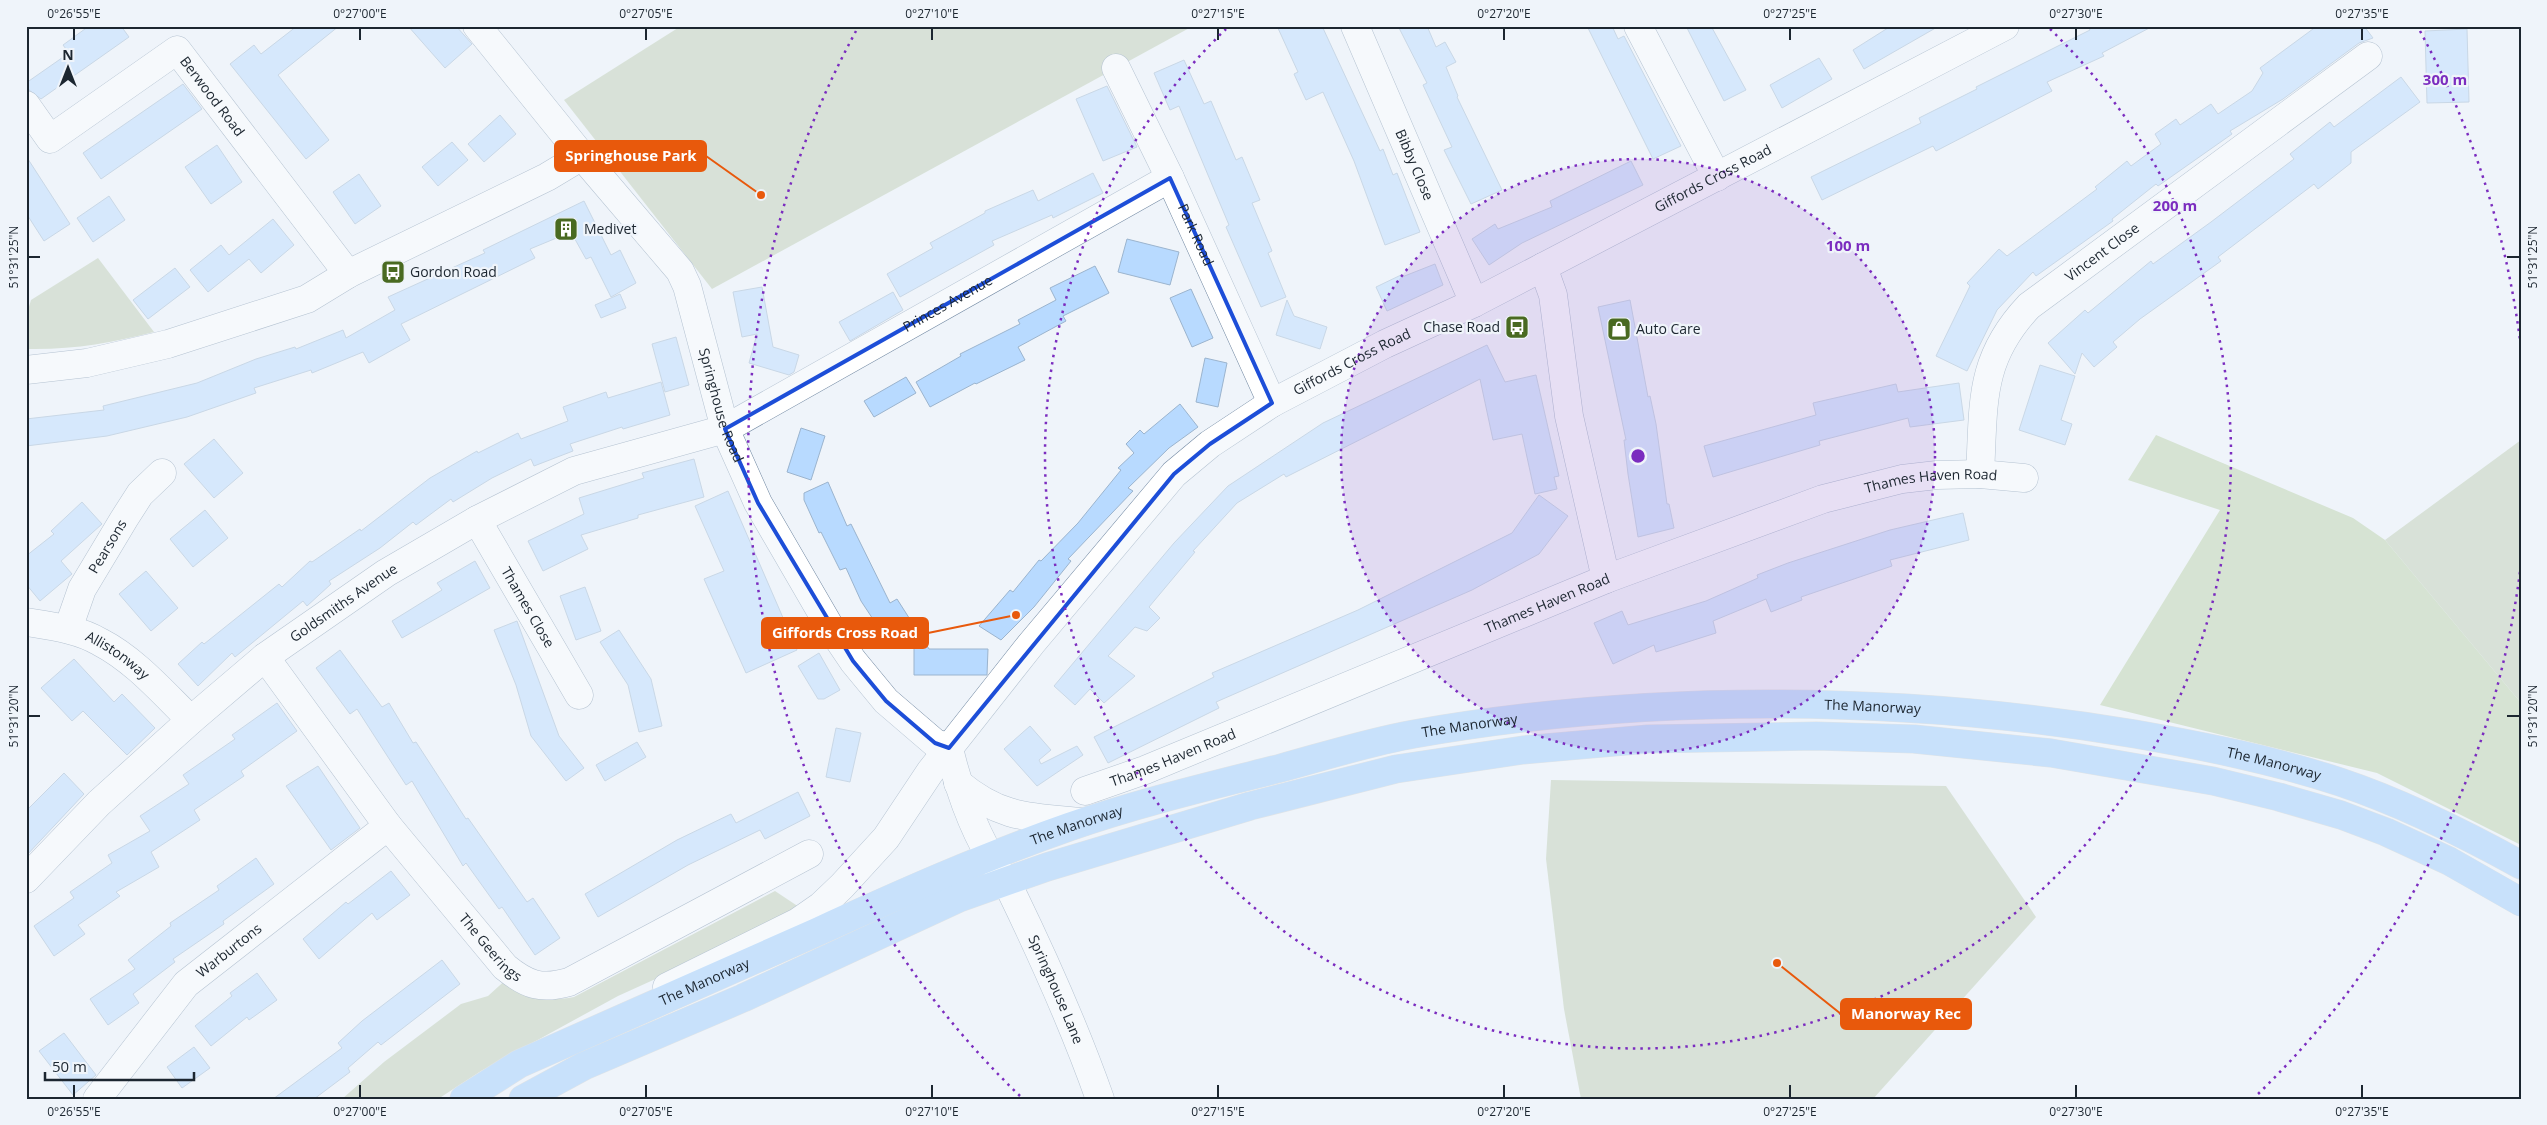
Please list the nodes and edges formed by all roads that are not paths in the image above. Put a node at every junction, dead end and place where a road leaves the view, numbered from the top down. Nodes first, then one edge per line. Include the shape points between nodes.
1 (477, 26) edge
2 (1355, 26) edge
3 (1638, 26) edge
4 (2006, 26) edge
5 (2368, 56) dead end
6 (1116, 68) dead end
7 (26, 105) edge
8 (582, 156) junction
9 (1717, 176) junction
10 (1170, 178) junction
11 (1543, 267) junction
12 (348, 274) junction
13 (1474, 303) junction
14 (26, 370) edge
15 (1272, 403) junction
16 (725, 429) junction
17 (162, 473) dead end
18 (1980, 474) junction
19 (2024, 478) dead end
20 (477, 520) junction
21 (1606, 579) junction
22 (26, 622) edge
23 (68, 629) junction
24 (265, 658) junction
25 (580, 695) dead end
26 (191, 720) junction
27 (949, 748) junction
28 (958, 783) junction
29 (919, 788) junction
30 (1085, 791) dead end
31 (1082, 822) junction
32 (388, 826) junction
33 (810, 854) dead end
34 (990, 856) junction
35 (2521, 865) edge
36 (26, 879) edge
37 (1006, 882) junction
38 (2521, 902) edge
39 (519, 1064) junction
40 (96, 1099) edge
41 (464, 1099) edge
42 (523, 1099) edge
43 (1100, 1099) edge

1 - 8 street, Springhouse Road
2 - 13 street, Bibby Close
3 - 9 street
4 - 9 street, Giffords Cross Road
5 - 18 street, Vincent Close via 2030,306 2010,326 1991,365 1985,390
6 - 10 street, Park Road
7 - 12 street, Berwood Road via 50,139 177,50
8 - 12 street
8 - 16 street, Springhouse Road via 680,271
9 - 11 street, Giffords Cross Road
10 - 15 street, Park Road
10 - 16 street, Princes Avenue
11 - 13 street, Giffords Cross Road
11 - 21 street via 1553,295 1570,416
12 - 14 street via 308,299 168,344 87,363
13 - 15 street, Giffords Cross Road via 1385,344
15 - 27 street, Giffords Cross Road via 1210,444 1174,474 1031,644
16 - 20 street, Goldsmiths Avenue via 574,471
16 - 27 street, Springhouse Road via 758,503 853,661 886,701 935,743
17 - 23 street, Pearsons via 140,494 82,589
18 - 19 street, Thames Haven Road
18 - 21 street, Thames Haven Road via 1902,479 1823,499
20 - 24 street, Goldsmiths Avenue via 362,589
20 - 25 street, Thames Close
21 - 30 street, Thames Haven Road via 1154,766
22 - 23 street, Allistonway
23 - 26 street, Allistonway via 100,641 131,663
24 - 26 street, Goldsmiths Avenue
24 - 32 street, The Geerings
26 - 36 street, Goldsmiths Avenue via 100,803
27 - 28 street
27 - 29 street, Giffords Cross Road
28 - 29 street via 943,778
28 - 31 street via 996,809 1027,818
28 - 34 street
29 - 39 street, Giffords Cross Road via 886,838 842,886 798,922 708,965
31 - 34 main road, The Manorway
31 - 35 main road, The Manorway via 1410,735 1502,722 1640,709 1849,705 1956,711 2083,726 2174,741 2268,762 2338,781 2394,802
32 - 33 street, The Geerings via 505,967 520,980 551,987 569,982
32 - 40 street, Warburtons via 186,984
34 - 37 street, Springhouse Lane
34 - 39 main road, The Manorway
37 - 38 main road via 1107,847 1396,769 1522,750 1648,739 1816,736 1914,739 2051,753 2213,781 2280,797 2386,832 2458,866
37 - 42 main road via 959,898 743,998 584,1066
37 - 43 street, Springhouse Lane via 1054,981
39 - 41 main road, The Manorway

